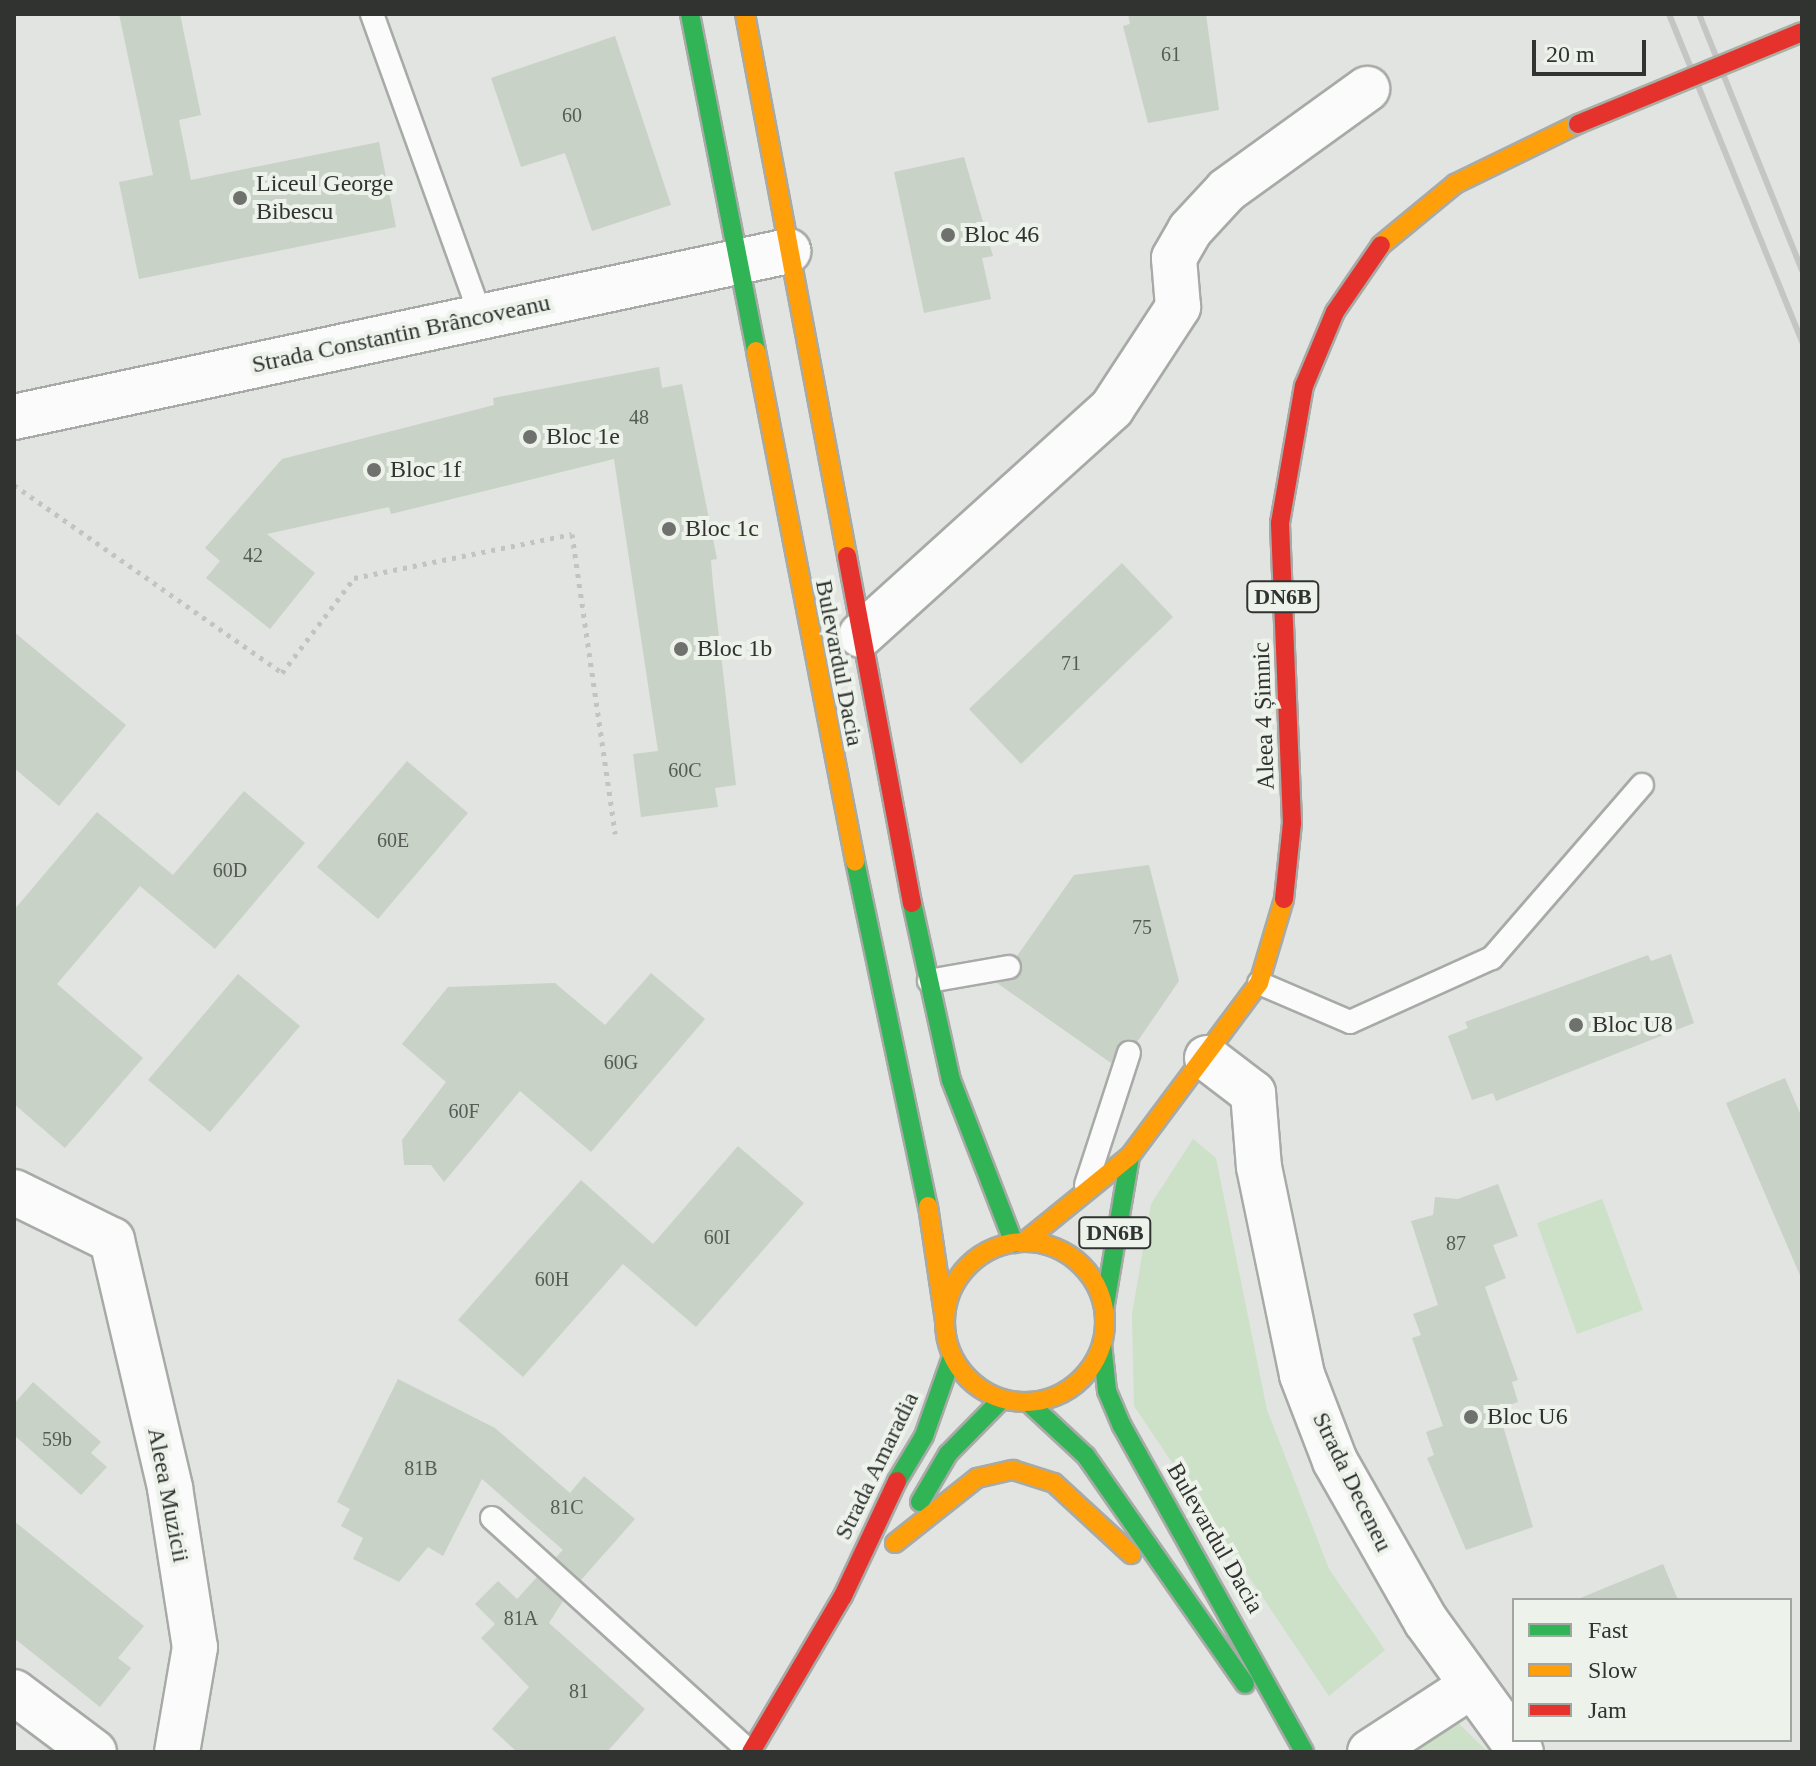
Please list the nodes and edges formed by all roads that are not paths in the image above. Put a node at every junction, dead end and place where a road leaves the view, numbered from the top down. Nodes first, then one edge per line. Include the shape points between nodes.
1 (372, 14) edge
2 (690, 14) edge
3 (745, 14) edge
4 (1802, 32) edge
5 (1367, 89) dead end
6 (788, 251) junction
7 (735, 261) junction
8 (481, 317) junction
9 (14, 417) edge
10 (861, 635) junction
11 (1642, 785) dead end
12 (1009, 967) dead end
13 (929, 981) junction
14 (1259, 983) junction
15 (1129, 1053) dead end
16 (1207, 1058) junction
17 (1130, 1156) junction
18 (1084, 1189) junction
19 (14, 1192) edge
20 (1019, 1242) junction
21 (1104, 1310) junction
22 (945, 1321) junction
23 (1102, 1344) junction
24 (952, 1357) junction
25 (1002, 1399) junction
26 (1028, 1402) junction
27 (492, 1518) dead end
28 (895, 1543) junction
29 (843, 1596) junction
30 (1181, 1600) junction
31 (1468, 1688) junction
32 (14, 1692) edge
33 (1512, 1741) edge
34 (94, 1752) edge
35 (177, 1752) edge
36 (750, 1752) edge
37 (1297, 1752) edge
38 (1304, 1752) edge
39 (1370, 1752) edge

1 - 8 lane
2 - 7 main road, Bulevardul Dacia
3 - 6 main road, Bulevardul Dacia
4 - 14 main road, Aleea 4 Șimnic / DN6B, bridge via 1578,124 1455,184 1384,241 1335,312 1304,386 1280,523 1292,823 1282,916
5 - 10 street via 1227,190 1190,230 1174,258 1178,307 1112,408
6 - 7 street, Strada Constantin Brâncoveanu
6 - 10 main road, Bulevardul Dacia
7 - 8 street, Strada Constantin Brâncoveanu
7 - 22 main road, Bulevardul Dacia via 899,1089 939,1253
8 - 9 street, Strada Constantin Brâncoveanu
10 - 13 main road, Bulevardul Dacia
11 - 14 lane via 1492,958 1350,1022
12 - 13 lane
13 - 20 main road, Bulevardul Dacia via 951,1080
14 - 16 main road, Aleea 4 Șimnic / DN6B
15 - 18 lane
16 - 17 main road, Aleea 4 Șimnic / DN6B
16 - 31 street, Strada Deceneu via 1253,1093 1259,1167 1302,1375 1335,1461
17 - 18 main road, Aleea 4 Șimnic / DN6B
17 - 21 main road, Aleea 4 Șimnic / DN6B
18 - 20 main road, Aleea 4 Șimnic / DN6B
19 - 35 street, Aleea Muzicii via 112,1240 170,1488 195,1647
20 - 21 main road, Bulevardul Dacia via 1067,1254 1085,1269
20 - 22 main road, Bulevardul Dacia via 983,1255 958,1277
21 - 23 main road, Bulevardul Dacia
22 - 24 main road, Bulevardul Dacia
23 - 26 main road via 1074,1386
23 - 38 main road, Bulevardul Dacia via 1107,1391 1122,1426
24 - 25 main road via 981,1390
24 - 29 main road, Strada Amaradia via 924,1436 874,1520
25 - 26 main road
25 - 28 main road, Strada Amaradia via 948,1454
26 - 30 main road via 1086,1456
27 - 36 lane
28 - 29 main road, Strada Amaradia
28 - 30 main road via 977,1478 1013,1470 1054,1483
29 - 36 main road, Strada Amaradia
30 - 37 main road
31 - 33 street, Strada Deceneu
31 - 39 street
32 - 34 street

